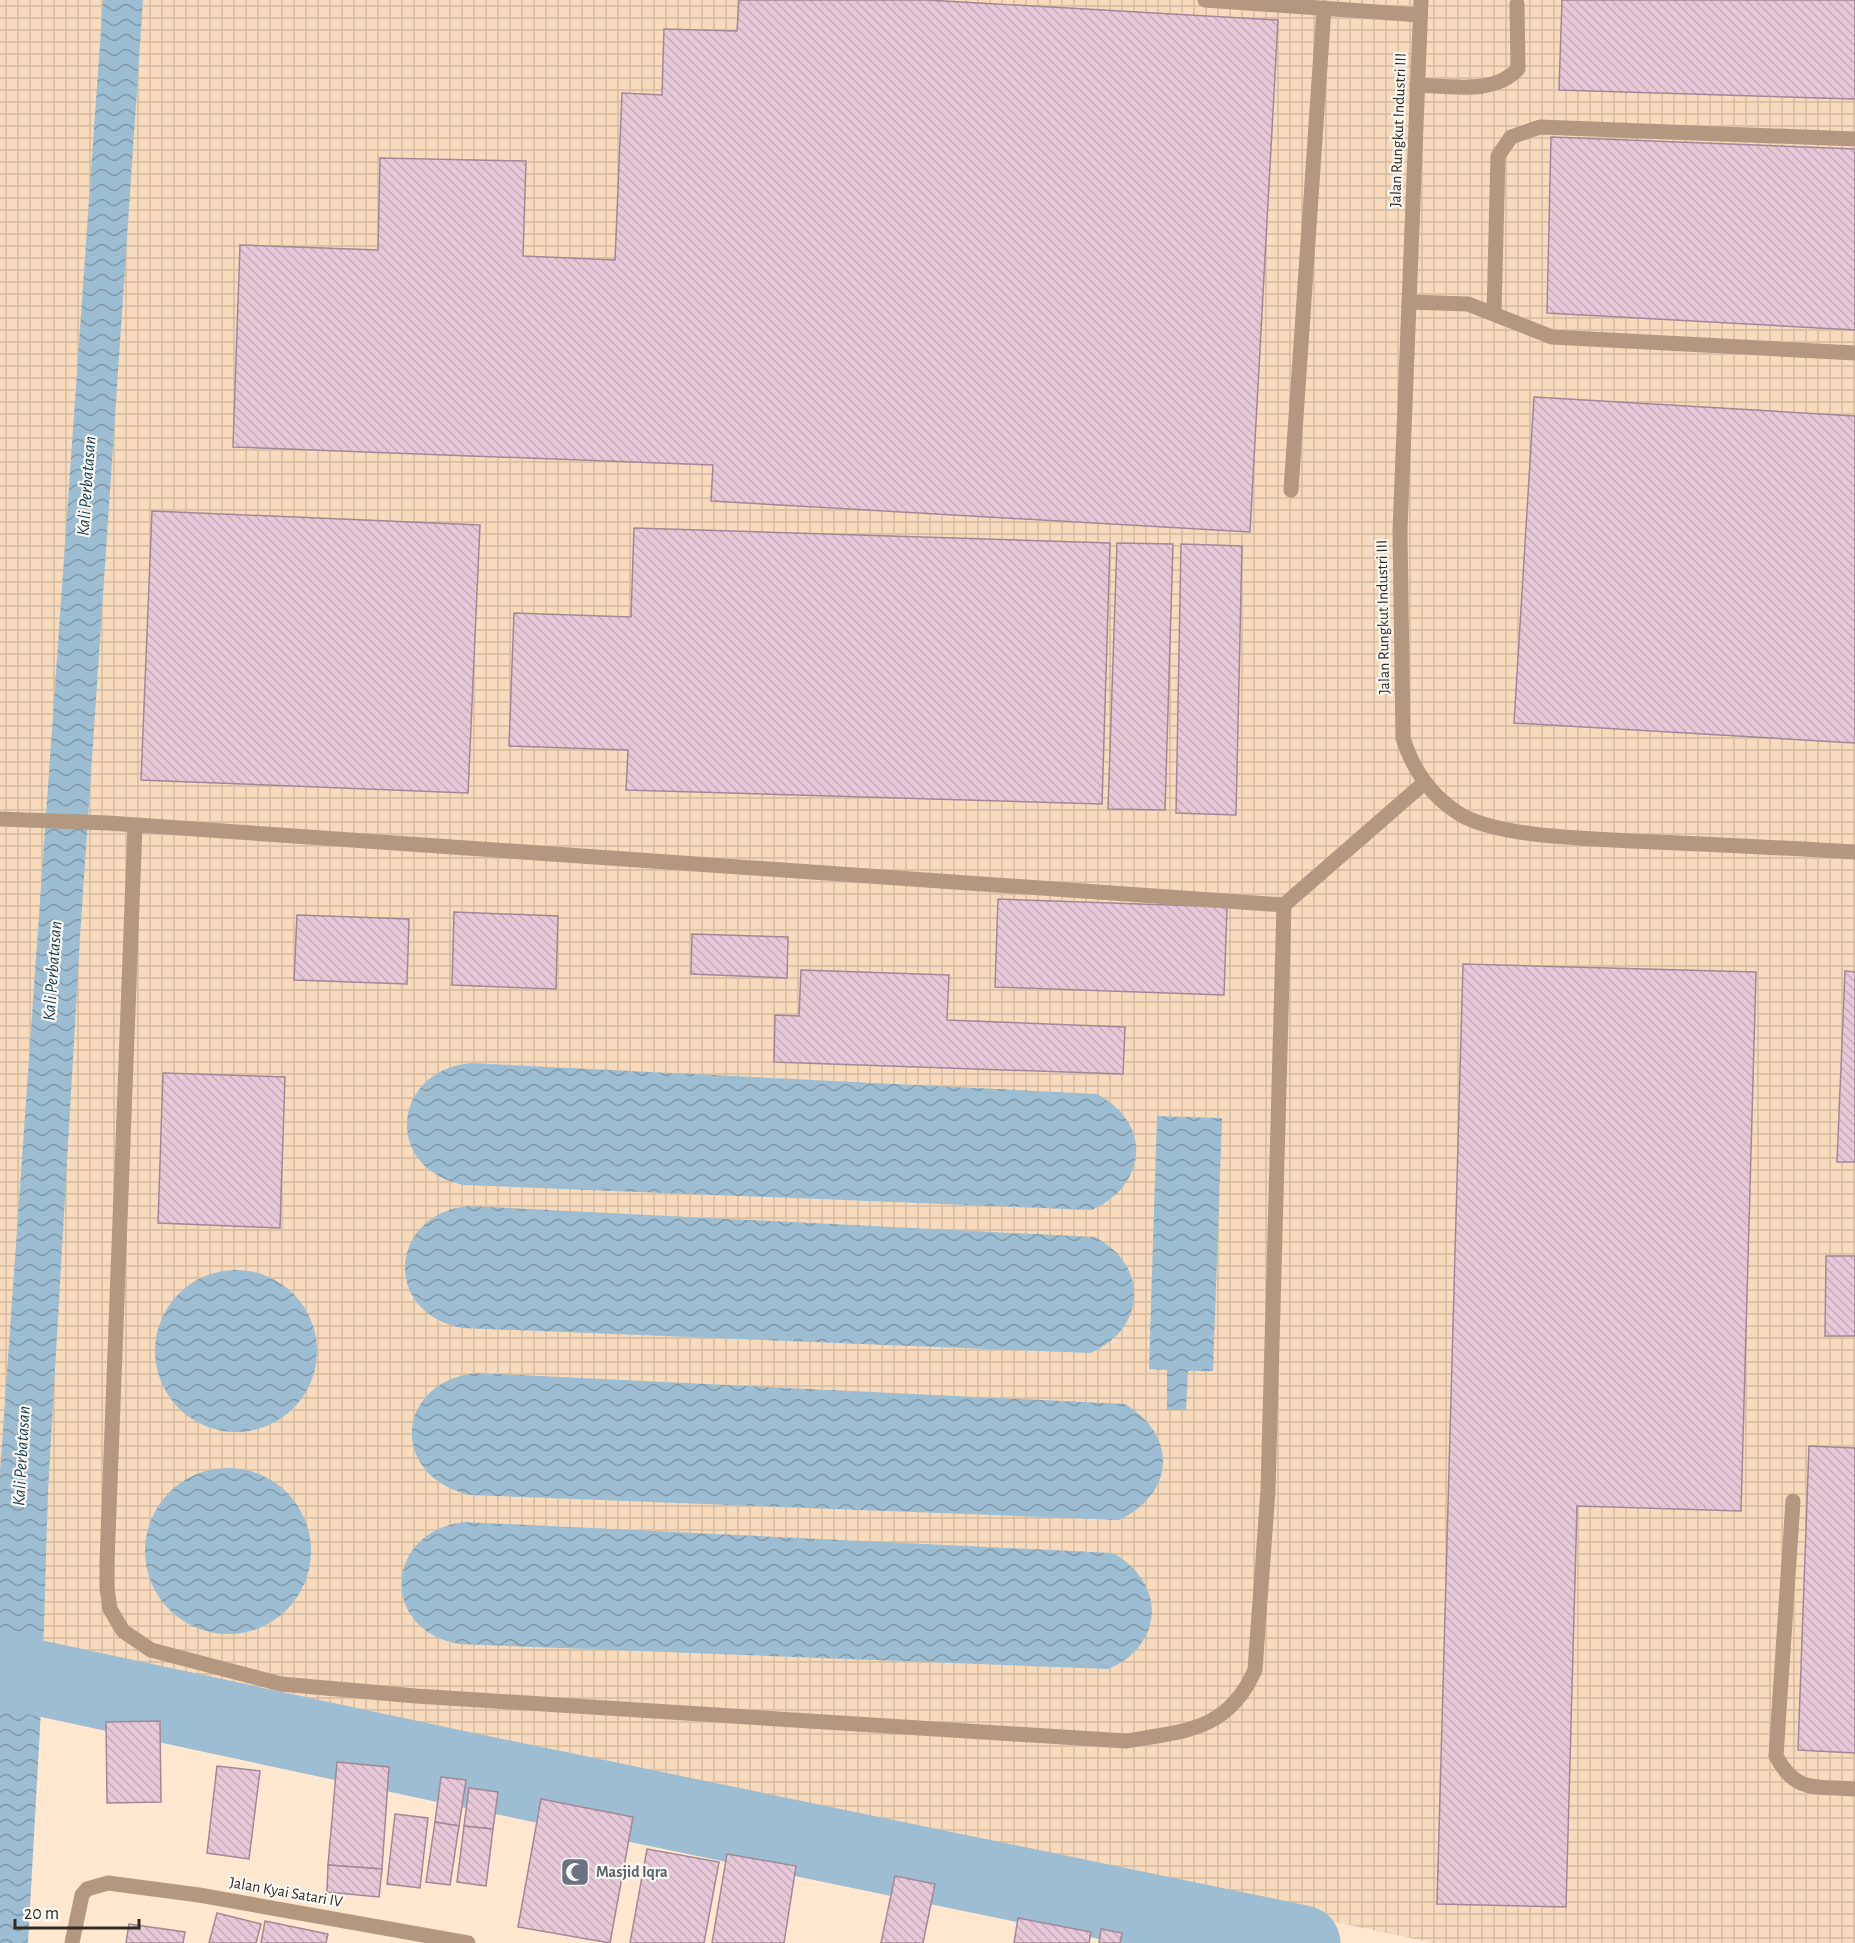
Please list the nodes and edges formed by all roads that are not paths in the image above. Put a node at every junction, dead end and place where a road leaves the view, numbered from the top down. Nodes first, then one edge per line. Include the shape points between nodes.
1 (1205, 0) edge
2 (1517, 4) dead end
3 (1324, 8) junction
4 (1421, 8) edge
5 (1417, 85) junction
6 (1855, 139) edge
7 (1409, 302) junction
8 (1494, 313) junction
9 (1855, 353) edge
10 (1291, 490) dead end
11 (1424, 783) junction
12 (0, 819) edge
13 (135, 826) junction
14 (1855, 852) edge
15 (1284, 905) junction
16 (1793, 1502) dead end
17 (1855, 1789) edge
18 (72, 1943) edge
19 (468, 1943) edge

1 - 3 street
2 - 5 street via 1518,69 1509,79 1495,85
3 - 4 street
3 - 10 street
4 - 5 street, Jalan Rungkut Industri III
5 - 7 street, Jalan Rungkut Industri III
6 - 8 street via 1540,128 1511,137 1498,156
7 - 8 street via 1468,304
7 - 11 street, Jalan Rungkut Industri III via 1400,531 1403,738
8 - 9 street via 1552,337
11 - 14 street, Jalan Rungkut Industri III via 1459,814 1492,826 1569,837
11 - 15 street
12 - 13 street
13 - 15 street
13 - 15 street via 107,1570 110,1609 123,1631 151,1650 281,1684 416,1696 1126,1741 1197,1729 1227,1711 1245,1693 1255,1670 1268,1490
16 - 17 street via 1776,1756 1785,1774 1799,1784
18 - 19 street, Jalan Kyai Satari IV via 78,1902 87,1889 108,1883 199,1895

